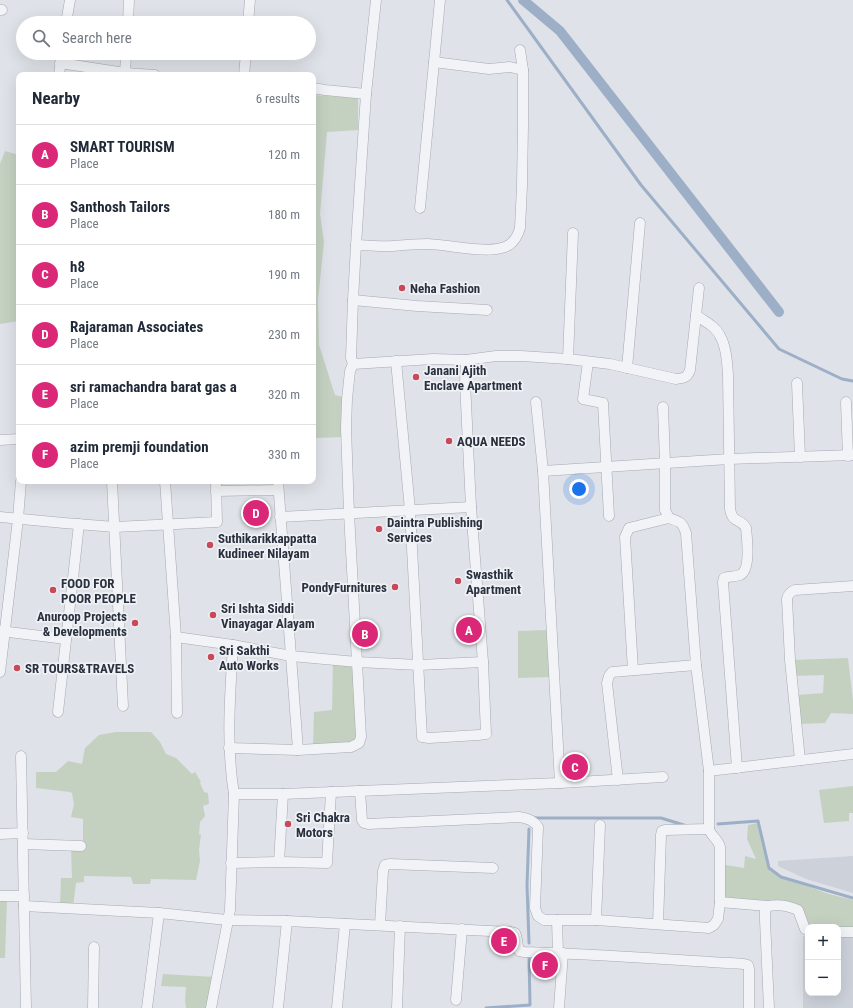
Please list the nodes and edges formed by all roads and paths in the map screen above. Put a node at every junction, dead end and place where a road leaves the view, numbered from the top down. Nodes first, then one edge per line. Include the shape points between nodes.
1 (70, 0) edge
2 (129, 0) edge
3 (250, 0) edge
4 (376, 0) edge
5 (440, 0) edge
6 (67, 16) edge
7 (128, 16) edge
8 (249, 16) edge
9 (520, 50) dead end
10 (61, 60) edge
11 (126, 60) edge
12 (245, 60) edge
13 (434, 62) junction
14 (60, 64) junction
15 (523, 70) junction
16 (59, 72) edge
17 (112, 72) edge
18 (125, 72) edge
19 (244, 72) edge
20 (316, 88) edge
21 (366, 94) junction
22 (420, 208) dead end
23 (640, 223) dead end
24 (573, 233) dead end
25 (356, 245) junction
26 (699, 288) dead end
27 (353, 300) junction
28 (487, 310) dead end
29 (696, 316) junction
30 (568, 359) junction
31 (466, 360) junction
32 (396, 361) junction
33 (588, 362) junction
34 (353, 364) junction
35 (627, 368) junction
36 (797, 383) dead end
37 (536, 402) dead end
38 (846, 402) dead end
39 (663, 408) dead end
40 (16, 439) edge
41 (0, 440) edge
42 (850, 456) edge
43 (800, 457) junction
44 (729, 459) junction
45 (665, 462) junction
46 (606, 466) junction
47 (543, 471) junction
48 (22, 484) edge
49 (112, 484) edge
50 (165, 484) edge
51 (278, 485) edge
52 (216, 486) edge
53 (471, 506) junction
54 (410, 510) junction
55 (349, 513) junction
56 (609, 516) dead end
57 (0, 517) edge
58 (280, 517) junction
59 (669, 518) junction
60 (18, 519) junction
61 (79, 524) junction
62 (168, 524) junction
63 (115, 527) junction
64 (853, 586) edge
65 (2, 632) edge
66 (176, 637) junction
67 (66, 639) junction
68 (233, 645) junction
69 (292, 656) junction
70 (357, 662) junction
71 (483, 662) junction
72 (419, 665) junction
73 (696, 665) junction
74 (633, 670) junction
75 (0, 672) edge
76 (123, 706) dead end
77 (58, 712) dead end
78 (177, 713) dead end
79 (229, 748) junction
80 (298, 750) junction
81 (853, 754) edge
82 (21, 756) dead end
83 (800, 760) junction
84 (737, 768) junction
85 (709, 771) junction
86 (663, 777) dead end
87 (618, 780) junction
88 (560, 783) junction
89 (360, 791) junction
90 (331, 792) junction
91 (234, 794) junction
92 (283, 794) junction
93 (600, 825) dead end
94 (709, 829) junction
95 (0, 834) edge
96 (23, 834) junction
97 (23, 844) junction
98 (81, 846) dead end
99 (279, 862) junction
100 (231, 863) junction
101 (493, 868) dead end
102 (0, 896) edge
103 (24, 901) junction
104 (720, 902) junction
105 (768, 906) junction
106 (158, 913) junction
107 (227, 920) junction
108 (557, 920) junction
109 (596, 920) junction
110 (287, 921) junction
111 (345, 924) junction
112 (658, 924) junction
113 (380, 925) junction
114 (400, 926) junction
115 (462, 929) junction
116 (805, 929) edge
117 (841, 932) edge
118 (853, 932) edge
119 (94, 947) dead end
120 (560, 953) junction
121 (456, 1000) dead end
122 (26, 1008) edge
123 (93, 1008) edge
124 (147, 1008) edge
125 (211, 1008) edge
126 (278, 1008) edge
127 (337, 1008) edge
128 (397, 1008) edge
129 (559, 1008) edge
130 (749, 1008) edge
131 (769, 1008) edge

1 - 6 street
2 - 7 street
3 - 8 street
4 - 21 street
5 - 13 street
9 - 15 street
10 - 14 street
11 - 18 street
12 - 19 street
13 - 15 street via 489,69 510,67
13 - 22 street
14 - 16 street
14 - 17 street
15 - 25 street via 522,186 520,228 517,237 508,246 490,250 429,244
20 - 21 street
21 - 25 street
23 - 35 street
24 - 30 street
25 - 27 street
26 - 29 street
27 - 28 street
27 - 34 street
29 - 35 street via 688,375 676,379
29 - 44 street via 719,334 726,353
30 - 31 street via 496,356
30 - 33 street
31 - 32 street
31 - 53 street
32 - 34 street
32 - 54 street
33 - 35 street
33 - 46 street via 583,399 603,404
34 - 55 street via 350,371 346,428
36 - 43 street
37 - 47 street
38 - 42 street
39 - 45 street
40 - 41 street
42 - 43 street
43 - 44 street
44 - 45 street
44 - 84 street via 731,516 743,523 747,535 747,564 744,572 740,576 728,576 722,582
45 - 46 street
45 - 59 street via 665,510
46 - 47 street
46 - 56 street
47 - 88 street
48 - 60 street
49 - 63 street
50 - 62 street
51 - 52 street
51 - 58 street
52 - 62 street via 217,522
53 - 54 street
53 - 71 street
54 - 55 street
54 - 72 street
55 - 58 street
55 - 70 street
57 - 60 street
58 - 69 street
59 - 73 street via 680,522 686,533
59 - 74 street via 629,528 625,537
60 - 61 street
60 - 65 street
61 - 63 street
61 - 67 street
62 - 63 street
62 - 66 street
63 - 76 street
64 - 83 street via 795,590 787,595 790,660
65 - 67 street
65 - 75 street
66 - 68 street
66 - 78 street
67 - 77 street
68 - 69 street
68 - 79 street
69 - 70 street
69 - 80 street
70 - 72 street
70 - 80 street via 359,743 351,746
71 - 72 street
71 - 72 street via 486,734 429,738 422,737
73 - 74 street
73 - 85 street
74 - 87 street via 612,672 607,683
79 - 80 street
79 - 91 street
81 - 83 street
82 - 96 street
83 - 84 street
84 - 85 street
85 - 94 street
86 - 87 street
87 - 88 street
88 - 89 street
89 - 90 street
89 - 108 street via 362,820 368,824 519,817 535,823 538,827 536,908 538,916 544,920
90 - 92 street
90 - 99 street via 327,863
91 - 92 street
91 - 100 street
92 - 99 street
93 - 109 street
94 - 104 street via 720,847
94 - 112 street via 662,831
95 - 96 street
96 - 97 street
97 - 98 street
97 - 103 street
99 - 100 street
100 - 107 street via 230,910
101 - 113 street via 385,865
102 - 103 street
103 - 106 street
103 - 122 street
104 - 105 street
104 - 112 street via 718,919 714,926 708,928
105 - 116 street via 792,907 798,910
105 - 131 street via 765,920
106 - 107 street
106 - 124 street
107 - 110 street
107 - 125 street
108 - 109 street
108 - 120 street
109 - 112 street
110 - 111 street
110 - 126 street
111 - 113 street
111 - 127 street
113 - 114 street
114 - 115 street
114 - 128 street
115 - 120 street via 515,933 519,951
115 - 121 street
117 - 118 street
119 - 123 street
120 - 129 street
120 - 130 street via 748,965

